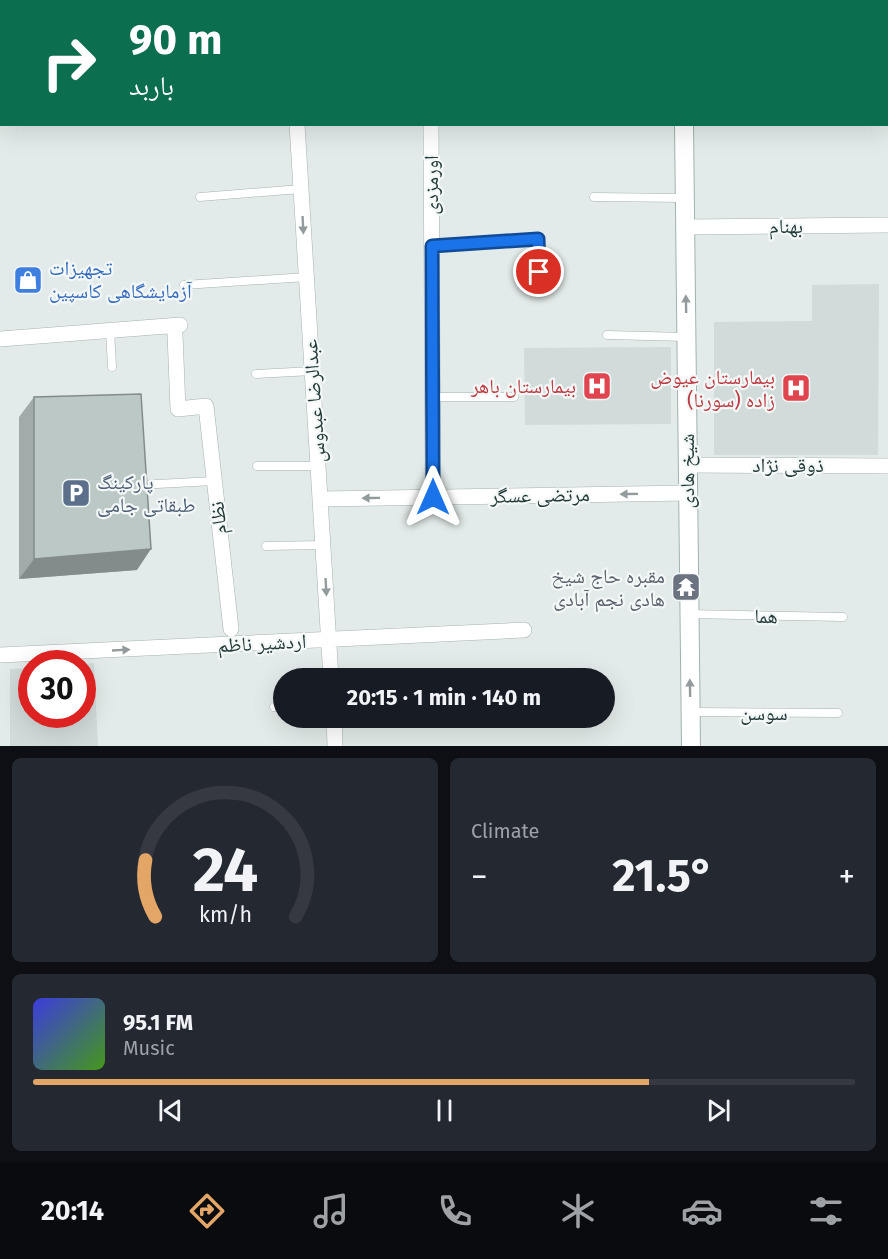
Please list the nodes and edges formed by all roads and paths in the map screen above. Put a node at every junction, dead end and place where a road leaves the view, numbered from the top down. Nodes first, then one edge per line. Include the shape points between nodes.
1 (297, 126) edge
2 (431, 126) edge
3 (684, 126) edge
4 (301, 189) junction
5 (200, 197) dead end
6 (594, 197) dead end
7 (685, 198) junction
8 (888, 225) edge
9 (685, 227) junction
10 (432, 246) junction
11 (307, 277) junction
12 (184, 285) dead end
13 (539, 289) dead end
14 (111, 330) junction
15 (607, 335) dead end
16 (686, 337) junction
17 (0, 339) edge
18 (112, 368) dead end
19 (312, 371) junction
20 (256, 374) dead end
21 (432, 397) junction
22 (514, 397) dead end
23 (688, 465) junction
24 (256, 466) dead end
25 (318, 466) junction
26 (888, 466) edge
27 (214, 481) junction
28 (687, 493) junction
29 (139, 495) edge
30 (433, 497) junction
31 (320, 499) junction
32 (323, 545) junction
33 (266, 546) dead end
34 (689, 615) junction
35 (843, 617) dead end
36 (231, 629) dead end
37 (524, 630) dead end
38 (329, 639) junction
39 (0, 655) edge
40 (330, 668) edge
41 (691, 712) junction
42 (838, 713) dead end
43 (334, 728) edge
44 (335, 746) edge
45 (691, 746) edge

1 - 4 street, عبدالرضا عبدوس
2 - 10 street, اورمزدی
3 - 7 street, شیخ هادی
4 - 5 lane
4 -> 11 street, عبدالرضا عبدوس
6 - 7 lane
7 - 9 street, شیخ هادی
8 - 9 street, بهنام
16 -> 9 street, شیخ هادی
10 - 13 lane via 538,239
10 - 21 street, اورمزدی
11 - 12 lane
11 - 19 street, عبدالرضا عبدوس
14 - 17 street
14 - 18 lane
14 - 27 street, نظام via 177,329 178,409 206,406
15 - 16 lane
16 - 23 street, شیخ هادی
19 - 20 lane
19 - 25 street, عبدالرضا عبدوس
21 - 22 lane
21 - 30 street, اورمزدی
23 - 26 street, ذوقی نژاد
23 - 28 street, شیخ هادی
24 - 25 lane
25 - 31 street, عبدالرضا عبدوس
27 - 29 lane via 138,484
27 - 36 street, نظام
28 -> 30 street, مرتضی عسگر
28 - 34 street, شیخ هادی
30 -> 31 street, مرتضی عسگر
31 - 32 street, عبدالرضا عبدوس
32 - 33 lane
32 -> 38 street, عبدالرضا عبدوس
34 - 35 lane, هما
41 -> 34 street, شیخ هادی
37 - 38 street, اردشیر ناظم
39 -> 38 street, اردشیر ناظم
38 - 40 street, عبدالرضا عبدوس
41 - 42 lane, سوسن
41 - 45 street, شیخ هادی
43 - 44 street

